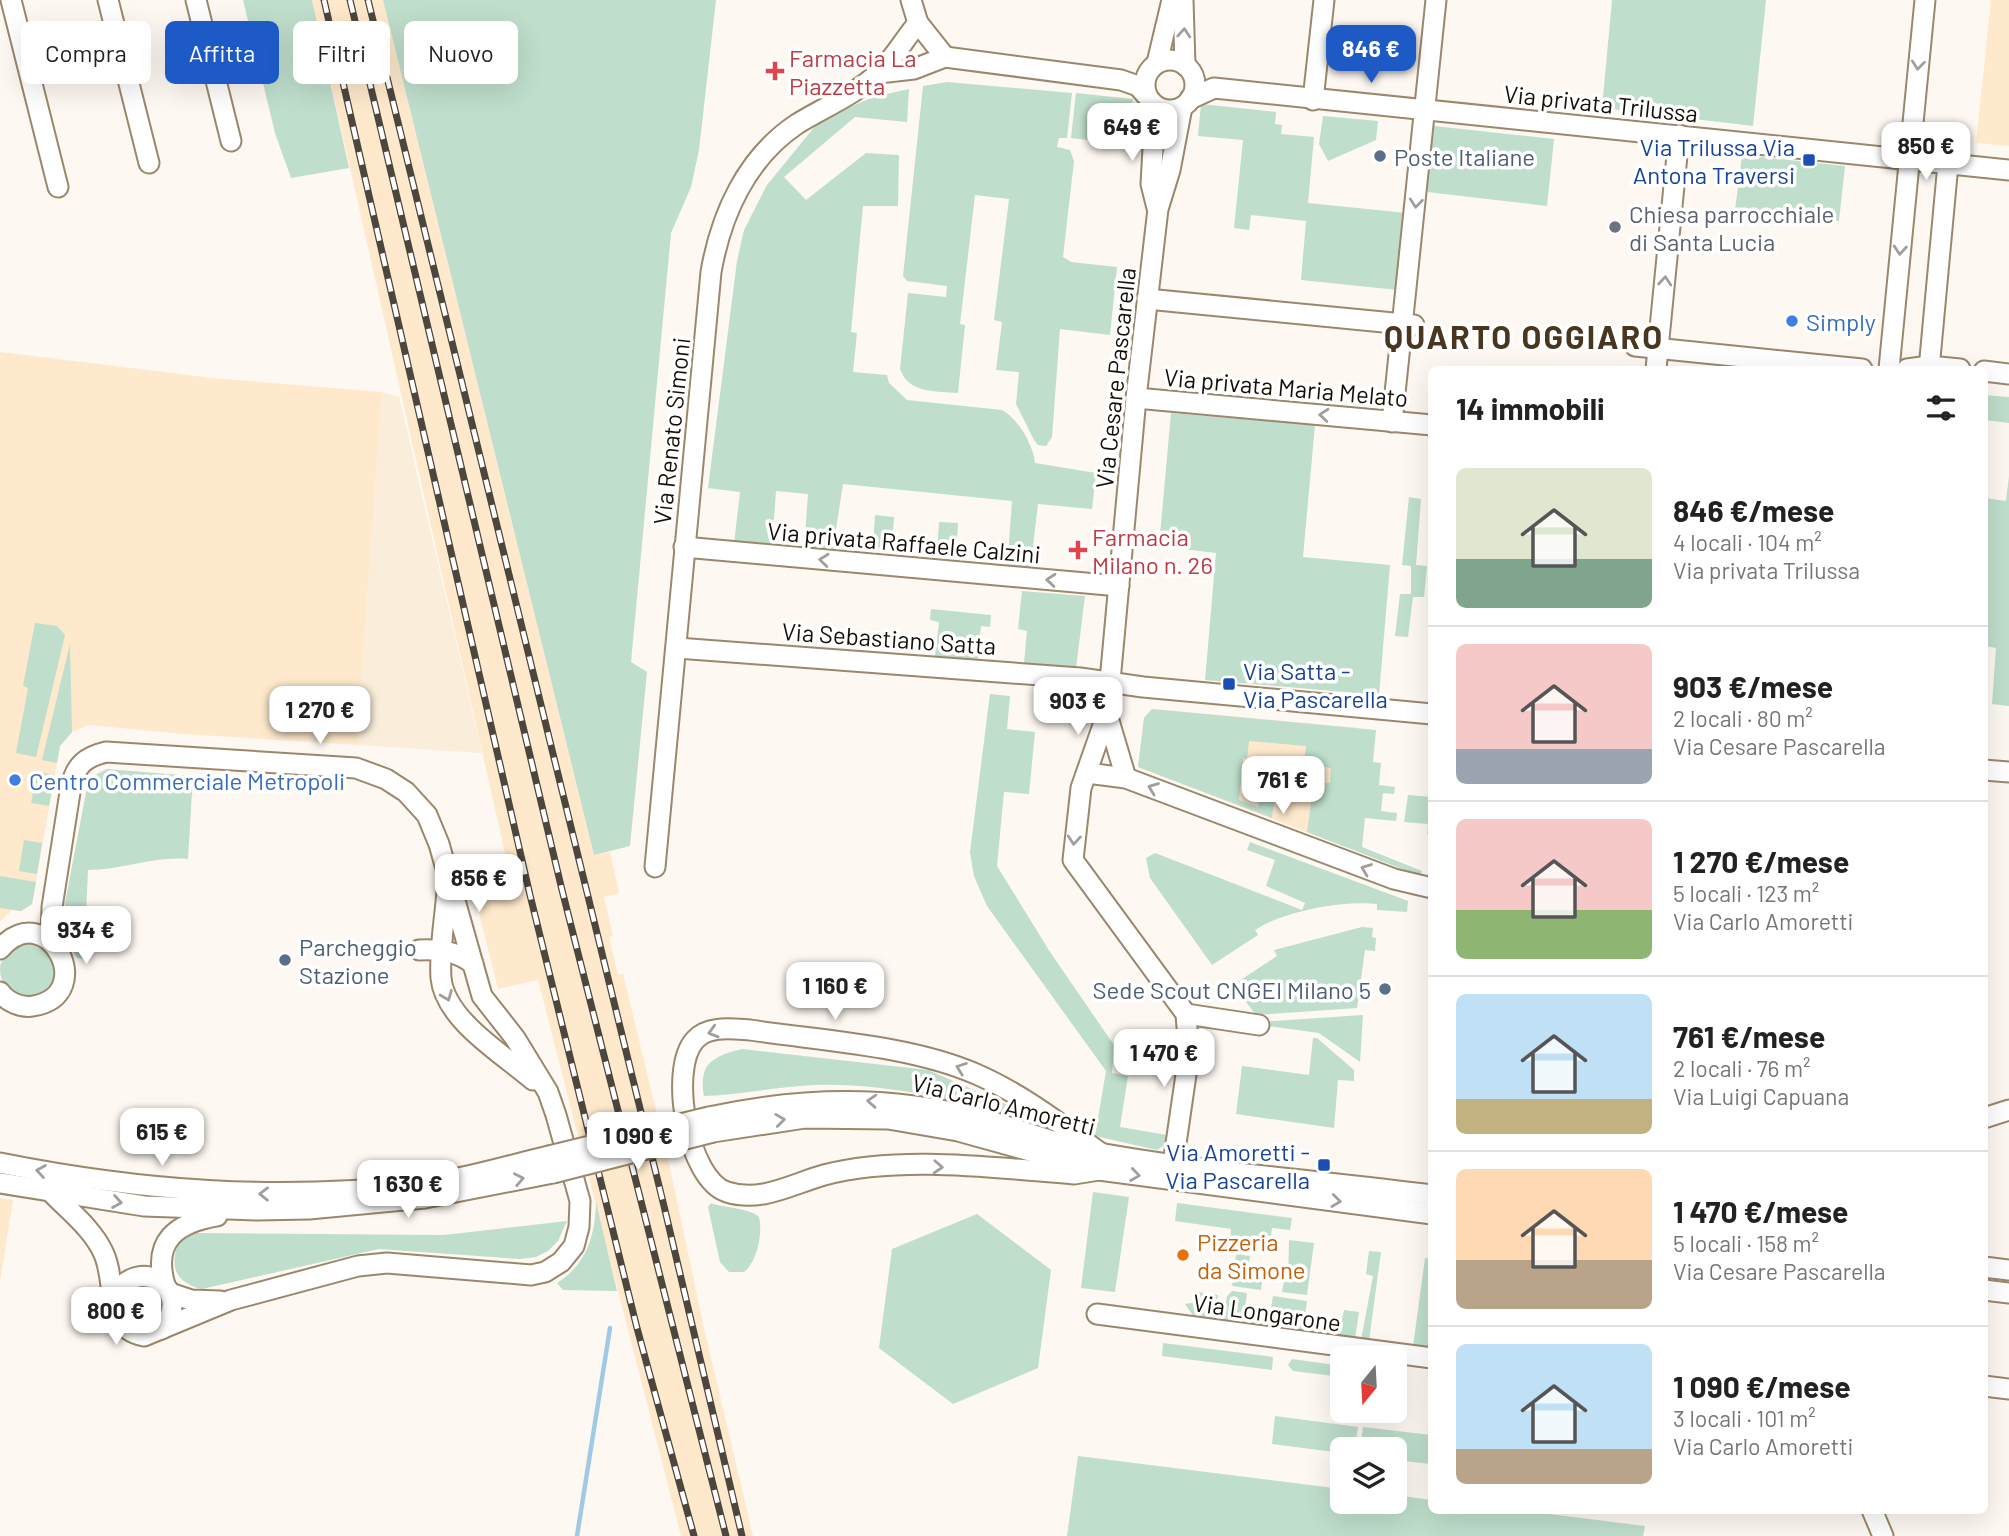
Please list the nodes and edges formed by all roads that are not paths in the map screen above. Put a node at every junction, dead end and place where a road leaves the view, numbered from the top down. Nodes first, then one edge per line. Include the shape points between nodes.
1 (11, 0) edge
2 (108, 0) edge
3 (196, 0) edge
4 (912, 0) edge
5 (1172, 0) edge
6 (1183, 0) edge
7 (1324, 0) edge
8 (1436, 0) edge
9 (1925, 0) edge
10 (918, 23) junction
11 (945, 57) junction
12 (1153, 67) junction
13 (1189, 71) junction
14 (879, 73) junction
15 (1121, 80) junction
16 (1214, 88) junction
17 (1149, 98) junction
18 (1313, 100) junction
19 (1186, 103) junction
20 (1426, 110) junction
21 (1679, 135) junction
22 (231, 141) dead end
23 (1909, 160) junction
24 (149, 163) dead end
25 (1948, 164) junction
26 (2009, 170) edge
27 (58, 187) dead end
28 (1158, 209) junction
29 (1147, 299) junction
30 (1408, 324) junction
31 (1635, 346) dead end
32 (1658, 348) junction
33 (1656, 366) edge
34 (1833, 366) edge
35 (1889, 366) edge
36 (1929, 366) edge
37 (1988, 372) edge
38 (2009, 374) edge
39 (1136, 398) junction
40 (1392, 422) junction
41 (1428, 425) edge
42 (684, 547) junction
43 (1119, 586) junction
44 (677, 648) junction
45 (1110, 682) junction
46 (1107, 714) junction
47 (1428, 714) edge
48 (1988, 770) edge
49 (2009, 772) edge
50 (1087, 774) junction
51 (1126, 778) junction
52 (655, 867) dead end
53 (448, 875) junction
54 (1428, 887) edge
55 (42, 937) junction
56 (0, 949) edge
57 (419, 950) dead end
58 (441, 950) junction
59 (472, 964) junction
60 (1, 994) edge
61 (492, 1011) junction
62 (1186, 1014) junction
63 (1259, 1025) dead end
64 (475, 1032) junction
65 (548, 1092) junction
66 (2009, 1109) edge
67 (1988, 1117) edge
68 (1100, 1162) junction
69 (0, 1163) edge
70 (551, 1164) junction
71 (1173, 1164) junction
72 (0, 1183) edge
73 (50, 1191) junction
74 (1428, 1195) edge
75 (257, 1210) junction
76 (1428, 1213) edge
77 (1988, 1267) edge
78 (2009, 1270) edge
79 (168, 1289) junction
80 (1988, 1290) edge
81 (2009, 1293) edge
82 (114, 1298) junction
83 (231, 1300) junction
84 (1097, 1314) dead end
85 (162, 1329) junction
86 (1428, 1358) edge
87 (1988, 1386) edge
88 (2009, 1389) edge
89 (1873, 1514) edge
90 (1882, 1536) edge

1 - 27 street
2 - 24 street
3 - 22 street
4 - 10 street
5 - 12 street
13 -> 6 street
7 - 18 street
8 - 20 street
9 -> 23 street
10 - 11 street
10 - 14 street, Via Renato Simoni
11 - 14 street, Via Renato Simoni via 914,69
11 - 15 street, Via Renato Simoni
12 - 13 street via 1170,60
12 - 15 street via 1136,78
12 - 17 street via 1145,79
13 - 16 street
13 - 19 street via 1195,87
14 - 42 street, Via Renato Simoni via 793,127 752,167 722,221 711,272
15 - 17 street, Via Renato Simoni via 1138,86
16 - 18 street, Via privata Trilussa
16 - 19 street
17 - 19 street via 1166,110
17 - 28 street via 1155,113 1151,184
18 - 20 street, Via privata Trilussa
19 - 28 street
20 - 21 street, Via privata Trilussa
20 -> 30 street
21 - 23 street, Via privata Trilussa
32 -> 21 street
23 - 25 street, Via privata Trilussa
23 -> 35 street
25 - 26 street, Via privata Trilussa
25 - 36 street
28 - 29 street, Via Cesare Pascarella
29 - 30 street
29 - 39 street, Via Cesare Pascarella
30 - 40 street
31 - 32 street
32 - 33 street
32 - 34 street
37 - 38 street
40 -> 39 street, Via privata Maria Melato
39 - 43 street, Via Cesare Pascarella
40 - 41 street, Via privata Maria Melato
43 -> 42 street, Via privata Raffaele Calzini
42 - 44 street, Via Renato Simoni
43 - 45 street, Via Cesare Pascarella
44 - 45 street, Via Sebastiano Satta
44 - 52 street, Via Renato Simoni
45 - 46 street, Via Cesare Pascarella
45 - 47 street, Via Sebastiano Satta
46 - 50 street, Via Cesare Pascarella
46 - 51 street
48 - 49 street
50 - 51 street
50 -> 62 street, Via Cesare Pascarella via 1081,789 1073,860
54 -> 51 street via 1394,879
53 - 55 street via 427,815 406,792 356,768 106,752 89,756 75,772 52,908
53 - 58 street
53 - 59 street
55 - 56 street via 19,935
55 - 60 street via 61,952 66,967 56,995 29,1007 14,1004
57 - 58 street
58 - 59 street via 462,955
58 -> 64 street via 441,981 452,1007
59 - 61 street
61 - 64 street
61 - 65 street
62 - 63 street
62 - 71 street via 1189,1054
64 - 65 street
65 - 83 street via 580,1201 574,1246 561,1262 531,1275 371,1264
66 - 67 street
68 -> 68 street, Via Carlo Amoretti via 1033,1105 977,1074 937,1059 724,1029 695,1039 681,1071 697,1163 723,1191 757,1197 824,1175 874,1165 1074,1174
68 - 70 street, Via Carlo Amoretti, bridge via 888,1119 805,1118 711,1125
68 - 71 street, Via Carlo Amoretti
68 -> 76 street, Via Carlo Amoretti
70 -> 69 street, Via Carlo Amoretti via 422,1185 302,1195 188,1192
75 -> 70 street, Via Carlo Amoretti via 425,1198
71 - 74 street, Via Carlo Amoretti
72 - 73 street, Via Carlo Amoretti
73 -> 75 street, Via Carlo Amoretti via 144,1206
73 - 82 street via 104,1253
75 - 79 street, Via Carlo Amoretti via 198,1219 176,1232 162,1251 159,1265
77 - 78 street
79 - 82 street via 145,1276 135,1277 126,1281
79 - 83 street via 191,1300
79 - 85 street, Via Carlo Amoretti via 173,1310
80 - 81 street
82 - 85 street via 116,1318 123,1328 144,1335
83 - 85 street
84 - 86 street, Via Longarone
87 - 88 street
89 - 90 street

